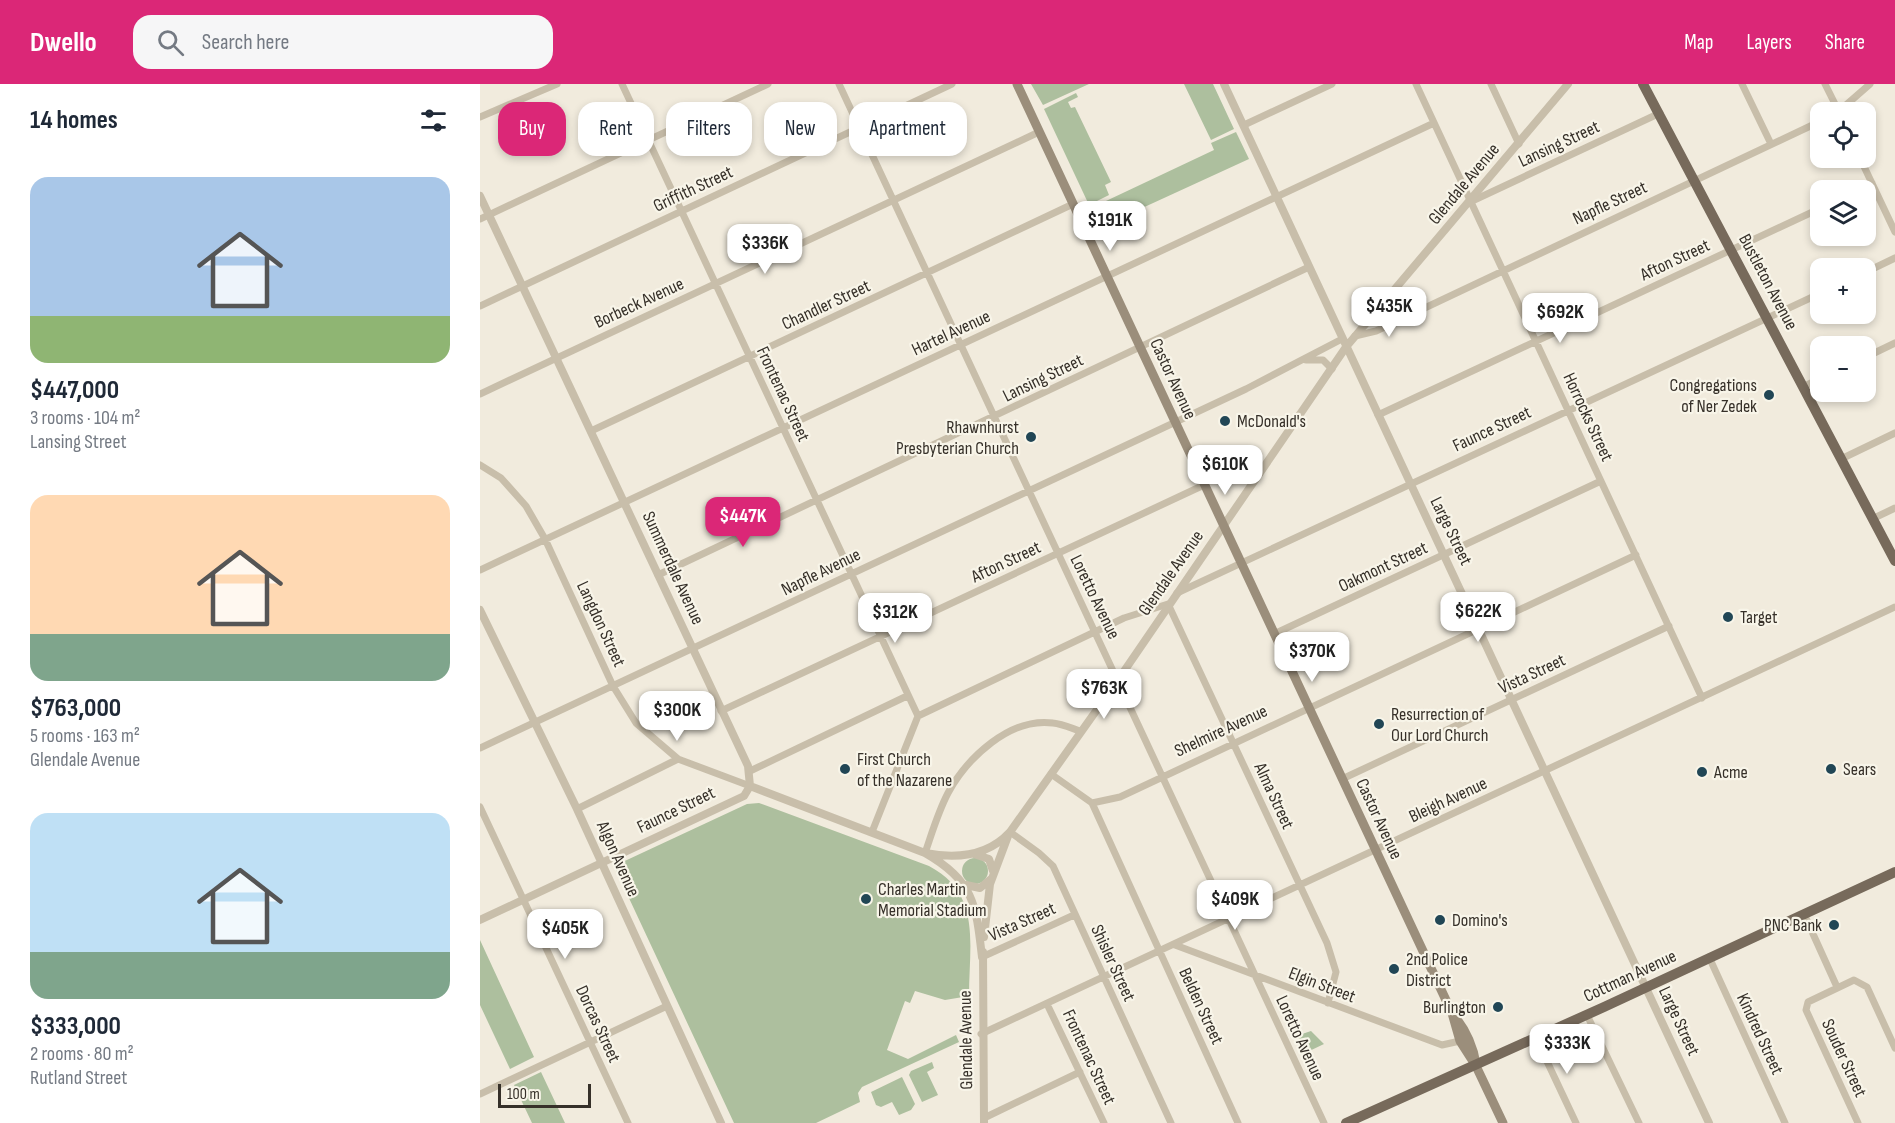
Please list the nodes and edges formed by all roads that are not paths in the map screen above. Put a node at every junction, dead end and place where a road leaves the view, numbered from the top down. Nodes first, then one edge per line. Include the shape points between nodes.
1 (557, 84) edge
2 (622, 84) edge
3 (768, 84) edge
4 (839, 84) edge
5 (952, 84) edge
6 (1017, 84) edge
7 (1224, 84) edge
8 (1332, 84) edge
9 (1416, 84) edge
10 (1491, 84) edge
11 (1568, 84) edge
12 (1643, 84) edge
13 (1742, 84) edge
14 (1826, 84) edge
15 (1870, 84) edge
16 (630, 102) edge
17 (914, 102) edge
18 (1834, 102) edge
19 (1850, 102) edge
20 (849, 105) edge
21 (1660, 113) junction
22 (480, 117) edge
23 (1434, 123) junction
24 (1244, 125) junction
25 (1810, 126) edge
26 (1039, 132) junction
27 (849, 133) edge
28 (654, 137) edge
29 (1519, 144) junction
30 (1771, 144) junction
31 (654, 153) edge
32 (614, 156) edge
33 (873, 156) edge
34 (1695, 179) junction
35 (1876, 192) edge
36 (480, 196) edge
37 (1276, 196) junction
38 (894, 201) junction
39 (1470, 202) junction
40 (1073, 204) junction
41 (682, 211) junction
42 (1810, 213) edge
43 (489, 215) junction
44 (480, 219) edge
45 (1895, 232) edge
46 (1731, 250) junction
47 (1895, 258) edge
48 (1309, 267) junction
49 (1876, 267) edge
50 (1503, 269) junction
51 (927, 275) junction
52 (1106, 275) junction
53 (715, 284) junction
54 (522, 285) junction
55 (1810, 298) edge
56 (480, 306) edge
57 (1380, 307) junction
58 (1413, 314) junction
59 (1768, 318) junction
60 (1356, 336) junction
61 (1342, 339) junction
62 (1536, 342) junction
63 (1895, 343) edge
64 (960, 346) junction
65 (1346, 347) junction
66 (1140, 348) junction
67 (1876, 352) edge
68 (749, 357) junction
69 (557, 359) junction
70 (1304, 360) junction
71 (1332, 369) junction
72 (1810, 384) edge
73 (1805, 386) junction
74 (480, 394) edge
75 (1570, 411) junction
76 (1378, 415) junction
77 (994, 417) junction
78 (1175, 422) junction
79 (782, 428) junction
80 (591, 431) junction
81 (1895, 433) edge
82 (1841, 459) junction
83 (480, 465) edge
84 (1601, 481) junction
85 (1204, 485) junction
86 (1410, 486) junction
87 (1028, 490) junction
88 (817, 499) junction
89 (624, 502) junction
90 (1895, 508) edge
91 (1872, 519) junction
92 (1224, 526) junction
93 (545, 539) junction
94 (1058, 554) junction
95 (1444, 555) junction
96 (1636, 555) junction
97 (1895, 561) edge
98 (1241, 563) junction
99 (480, 570) edge
100 (851, 574) junction
101 (658, 575) junction
102 (1177, 593) junction
103 (1168, 604) junction
104 (1895, 607) edge
105 (480, 610) edge
106 (1669, 627) junction
107 (1478, 630) junction
108 (1094, 633) junction
109 (1274, 634) junction
110 (881, 637) junction
111 (693, 650) junction
112 (1119, 680) junction
113 (613, 687) junction
114 (907, 696) junction
115 (1702, 698) junction
116 (1512, 700) junction
117 (1309, 708) junction
118 (721, 711) junction
119 (918, 716) junction
120 (534, 722) junction
121 (1080, 731) junction
122 (1232, 743) junction
123 (480, 748) edge
124 (678, 759) junction
125 (750, 771) junction
126 (1545, 771) junction
127 (1051, 774) junction
128 (1161, 776) junction
129 (1342, 779) junction
130 (750, 786) junction
131 (1092, 803) junction
132 (480, 807) edge
133 (577, 809) junction
134 (872, 832) junction
135 (1010, 832) junction
136 (1375, 851) junction
137 (925, 853) junction
138 (971, 854) junction
139 (601, 864) junction
140 (1894, 874) edge
141 (992, 876) junction
142 (964, 884) junction
143 (1299, 886) junction
144 (523, 899) junction
145 (1074, 915) junction
146 (1804, 915) junction
147 (480, 920) edge
148 (1228, 920) junction
149 (1175, 945) junction
150 (1159, 952) junction
151 (982, 957) junction
152 (1709, 957) junction
153 (1254, 975) junction
154 (1103, 978) junction
155 (1645, 987) junction
156 (1837, 987) junction
157 (1328, 1003) junction
158 (1047, 1004) junction
159 (667, 1006) junction
160 (1452, 1014) junction
161 (1587, 1015) junction
162 (981, 1034) junction
163 (1536, 1038) junction
164 (1460, 1041) junction
165 (590, 1043) junction
166 (1895, 1048) edge
167 (1476, 1065) junction
168 (1080, 1072) junction
169 (480, 1094) edge
170 (984, 1120) edge
171 (628, 1123) edge
172 (721, 1123) edge
173 (1104, 1123) edge
174 (1171, 1123) edge
175 (1239, 1123) edge
176 (1323, 1123) edge
177 (1346, 1123) edge
178 (1503, 1123) edge
179 (1576, 1123) edge
180 (1639, 1123) edge
181 (1709, 1123) edge
182 (1785, 1123) edge
183 (1858, 1123) edge

1 - 22 street
2 - 16 street, Frontenac Street
3 - 28 street
4 - 20 street, Loretto Avenue
5 - 17 street, Griffith Street
6 - 26 main road, Castor Avenue
7 - 24 street, Large Street
8 - 24 street
9 - 23 street, Horrocks Street
10 - 29 street
11 - 29 street, Glendale Avenue
12 - 21 main road, Bustleton Avenue
13 - 30 street
14 - 18 street
15 - 19 street
21 - 34 main road, Bustleton Avenue
21 - 39 street, Lansing Street
23 - 37 street, Hartel Avenue
23 - 39 street, Horrocks Street
24 - 37 street, Large Street
25 - 30 street, Napfle Street
26 - 38 street, Borbeck Avenue
26 - 40 main road, Castor Avenue
27 - 41 street, Griffith Street
29 - 39 street, Glendale Avenue
30 - 34 street, Napfle Street
31 - 41 street, Frontenac Street
32 - 43 street
33 - 38 street, Loretto Avenue
34 - 46 main road, Bustleton Avenue
34 - 50 street, Napfle Street
35 - 45 street
36 - 43 street, Summerdale Avenue
37 - 48 street, Large Street
37 - 52 street, Hartel Avenue
38 - 51 street, Loretto Avenue
38 - 53 street, Borbeck Avenue
39 - 50 street, Horrocks Street
39 - 57 street, Glendale Avenue
40 - 51 street, Chandler Street
40 - 52 main road, Castor Avenue
41 - 53 street, Frontenac Street
41 - 54 street, Griffith Street
42 - 46 street, Afton Street
43 - 44 street
43 - 54 street, Summerdale Avenue
46 - 59 main road, Bustleton Avenue
46 - 62 street, Afton Street
47 - 49 street
48 - 61 street, Large Street
48 - 66 street, Lansing Street
50 - 58 street, Napfle Street
50 - 62 street, Horrocks Street
51 - 64 street, Loretto Avenue
51 - 68 street, Chandler Street
52 - 64 street, Hartel Avenue
52 - 66 main road, Castor Avenue
53 - 68 street, Frontenac Street
53 - 69 street, Borbeck Avenue
54 - 56 street, Griffith Street
54 - 69 street, Summerdale Avenue
55 - 59 street, Faunce Street
57 - 58 street
57 - 60 street, Glendale Avenue
58 - 60 street, Napfle Street
59 - 73 main road, Bustleton Avenue
59 - 75 street, Faunce Street
60 - 65 street, Glendale Avenue
61 - 65 street, Large Street
61 - 70 street
62 - 75 street, Horrocks Street
62 - 76 street, Afton Street
63 - 67 street
64 - 77 street, Loretto Avenue
64 - 79 street, Hartel Avenue
65 - 71 street, Glendale Avenue
65 - 76 street, Large Street
66 - 77 street, Lansing Street
66 - 78 main road, Castor Avenue
68 - 79 street, Frontenac Street
68 - 80 street, Chandler Street
69 - 74 street, Borbeck Avenue
69 - 80 street, Summerdale Avenue
70 - 71 street via 1323,360
70 - 78 street
71 - 92 street, Glendale Avenue
72 - 73 street
73 - 82 main road, Bustleton Avenue
75 - 84 street, Horrocks Street
75 - 86 street, Faunce Street
76 - 86 street, Large Street
77 - 87 street, Loretto Avenue
77 - 88 street, Lansing Street
78 - 85 main road, Castor Avenue
78 - 87 street, Napfle Avenue
79 - 88 street, Frontenac Street
79 - 89 street, Hartel Avenue
80 - 89 street, Summerdale Avenue
81 - 82 street
82 - 91 main road, Bustleton Avenue
83 - 93 street, Langdon Street via 514,490
84 - 95 street, Oakmont Street
84 - 96 street, Horrocks Street
85 - 92 main road, Castor Avenue
85 - 94 street, Afton Street
86 - 95 street, Large Street
86 - 98 street, Faunce Street
87 - 94 street, Loretto Avenue
87 - 100 street, Napfle Avenue
88 - 100 street, Frontenac Street
88 - 101 street, Lansing Street
89 - 93 street, Hartel Avenue
89 - 101 street, Summerdale Avenue
90 - 91 street
91 - 97 main road, Bustleton Avenue
92 - 98 main road, Castor Avenue
92 - 102 street, Glendale Avenue
93 - 99 street, Hartel Avenue
93 - 113 street, Langdon Street
94 - 108 street, Loretto Avenue
94 - 110 street, Afton Street
95 - 107 street, Large Street
95 - 109 street, Oakmont Street
96 - 106 street, Horrocks Street
96 - 107 street, Shelmire Avenue
98 - 102 street, Faunce Street
98 - 109 main road, Castor Avenue
100 - 110 street, Frontenac Street
100 - 111 street, Napfle Avenue
101 - 111 street, Summerdale Avenue
102 - 103 street, Glendale Avenue
103 - 108 street via 1124,618
103 - 112 street, Glendale Avenue
103 - 122 street, Alma Street
104 - 115 street, Bleigh Avenue
105 - 120 street, Algon Avenue
106 - 115 street, Horrocks Street
106 - 116 street, Vista Street
107 - 116 street, Large Street
107 - 117 street, Shelmire Avenue
108 - 112 street, Loretto Avenue
108 - 119 street
109 - 117 main road, Castor Avenue
110 - 114 street, Frontenac Street
110 - 118 street, Afton Street
111 - 113 street, Napfle Avenue
111 - 118 street, Summerdale Avenue
112 - 121 street, Glendale Avenue
112 - 128 street, Loretto Avenue
113 - 120 street, Napfle Avenue
113 - 124 street, Langdon Street via 636,723
114 - 119 street, Frontenac Street
114 - 125 street
115 - 126 street, Bleigh Avenue
116 - 126 street, Large Street
116 - 129 street, Vista Street
117 - 122 street, Shelmire Avenue
117 - 129 main road, Castor Avenue
118 - 125 street, Summerdale Avenue
119 - 134 street
120 - 123 street, Napfle Avenue
120 - 133 street, Algon Avenue
121 - 127 street, Glendale Avenue
121 - 137 street via 1037,722 1000,736 949,791
122 - 128 street, Shelmire Avenue
122 - 143 street, Alma Street
124 - 130 street, Langdon Street
124 - 133 street
125 - 130 street, Summerdale Avenue
126 - 136 street, Bleigh Avenue
126 - 155 street, Large Street
127 - 131 street
127 - 135 street, Glendale Avenue
128 - 131 street, Shelmire Avenue via 1120,796
128 - 148 street, Loretto Avenue
129 - 136 main road, Castor Avenue
130 - 134 street
130 - 139 street, Faunce Street via 744,796
131 - 150 street, Belden Street
132 - 144 street, Dorcas Street
133 - 139 street, Algon Avenue
134 - 137 street
135 - 138 street, Glendale Avenue via 995,845
135 - 141 street, Glendale Avenue
135 - 145 street, Shisler Street via 1047,859
136 - 143 street, Bleigh Avenue
136 - 160 main road, Castor Avenue
137 - 138 street via 946,857
137 - 142 street via 949,868
138 - 141 street via 988,859
138 - 142 street via 959,868
139 - 144 street, Faunce Street
139 - 159 street, Algon Avenue
140 - 146 main road, Cottman Avenue
141 - 142 street via 980,888
141 - 151 street, Glendale Avenue
142 - 151 street, Glendale Avenue via 976,906
143 - 148 street, Bleigh Avenue
143 - 157 street, Alma Street via 1335,965 1336,977
144 - 147 street, Faunce Street
144 - 165 street, Dorcas Street
145 - 151 street, Vista Street
145 - 154 street, Shisler Street
146 - 152 main road, Cottman Avenue
146 - 156 street
148 - 149 street, Bleigh Avenue
148 - 153 street, Loretto Avenue
149 - 150 street, Bleigh Avenue
149 - 153 street, Elgin Street
150 - 154 street, Bleigh Avenue
150 - 175 street, Belden Street
151 - 162 street, Glendale Avenue
152 - 155 main road, Cottman Avenue
152 - 182 street, Kindred Street
153 - 157 street, Elgin Street
153 - 176 street, Loretto Avenue
154 - 158 street, Bleigh Avenue
154 - 174 street, Shisler Street
155 - 161 main road, Cottman Avenue
155 - 181 street, Large Street
156 - 166 street via 1854,980 1867,987
156 - 183 street, Souder Street via 1808,1002 1806,1010
157 - 164 street, Elgin Street via 1442,1045
158 - 162 street, Bleigh Avenue
158 - 168 street, Frontenac Street
159 - 165 street
159 - 172 street, Algon Avenue
160 - 164 main road, Castor Avenue
160 - 167 main road, Castor Avenue via 1470,1042
161 - 163 main road, Cottman Avenue
161 - 180 street
162 - 170 street, Glendale Avenue
163 - 167 main road, Cottman Avenue
163 - 179 street
164 - 167 main road, Castor Avenue
165 - 169 street
165 - 171 street, Dorcas Street
167 - 177 main road, Cottman Avenue
167 - 178 main road, Castor Avenue
168 - 170 street
168 - 173 street, Frontenac Street

